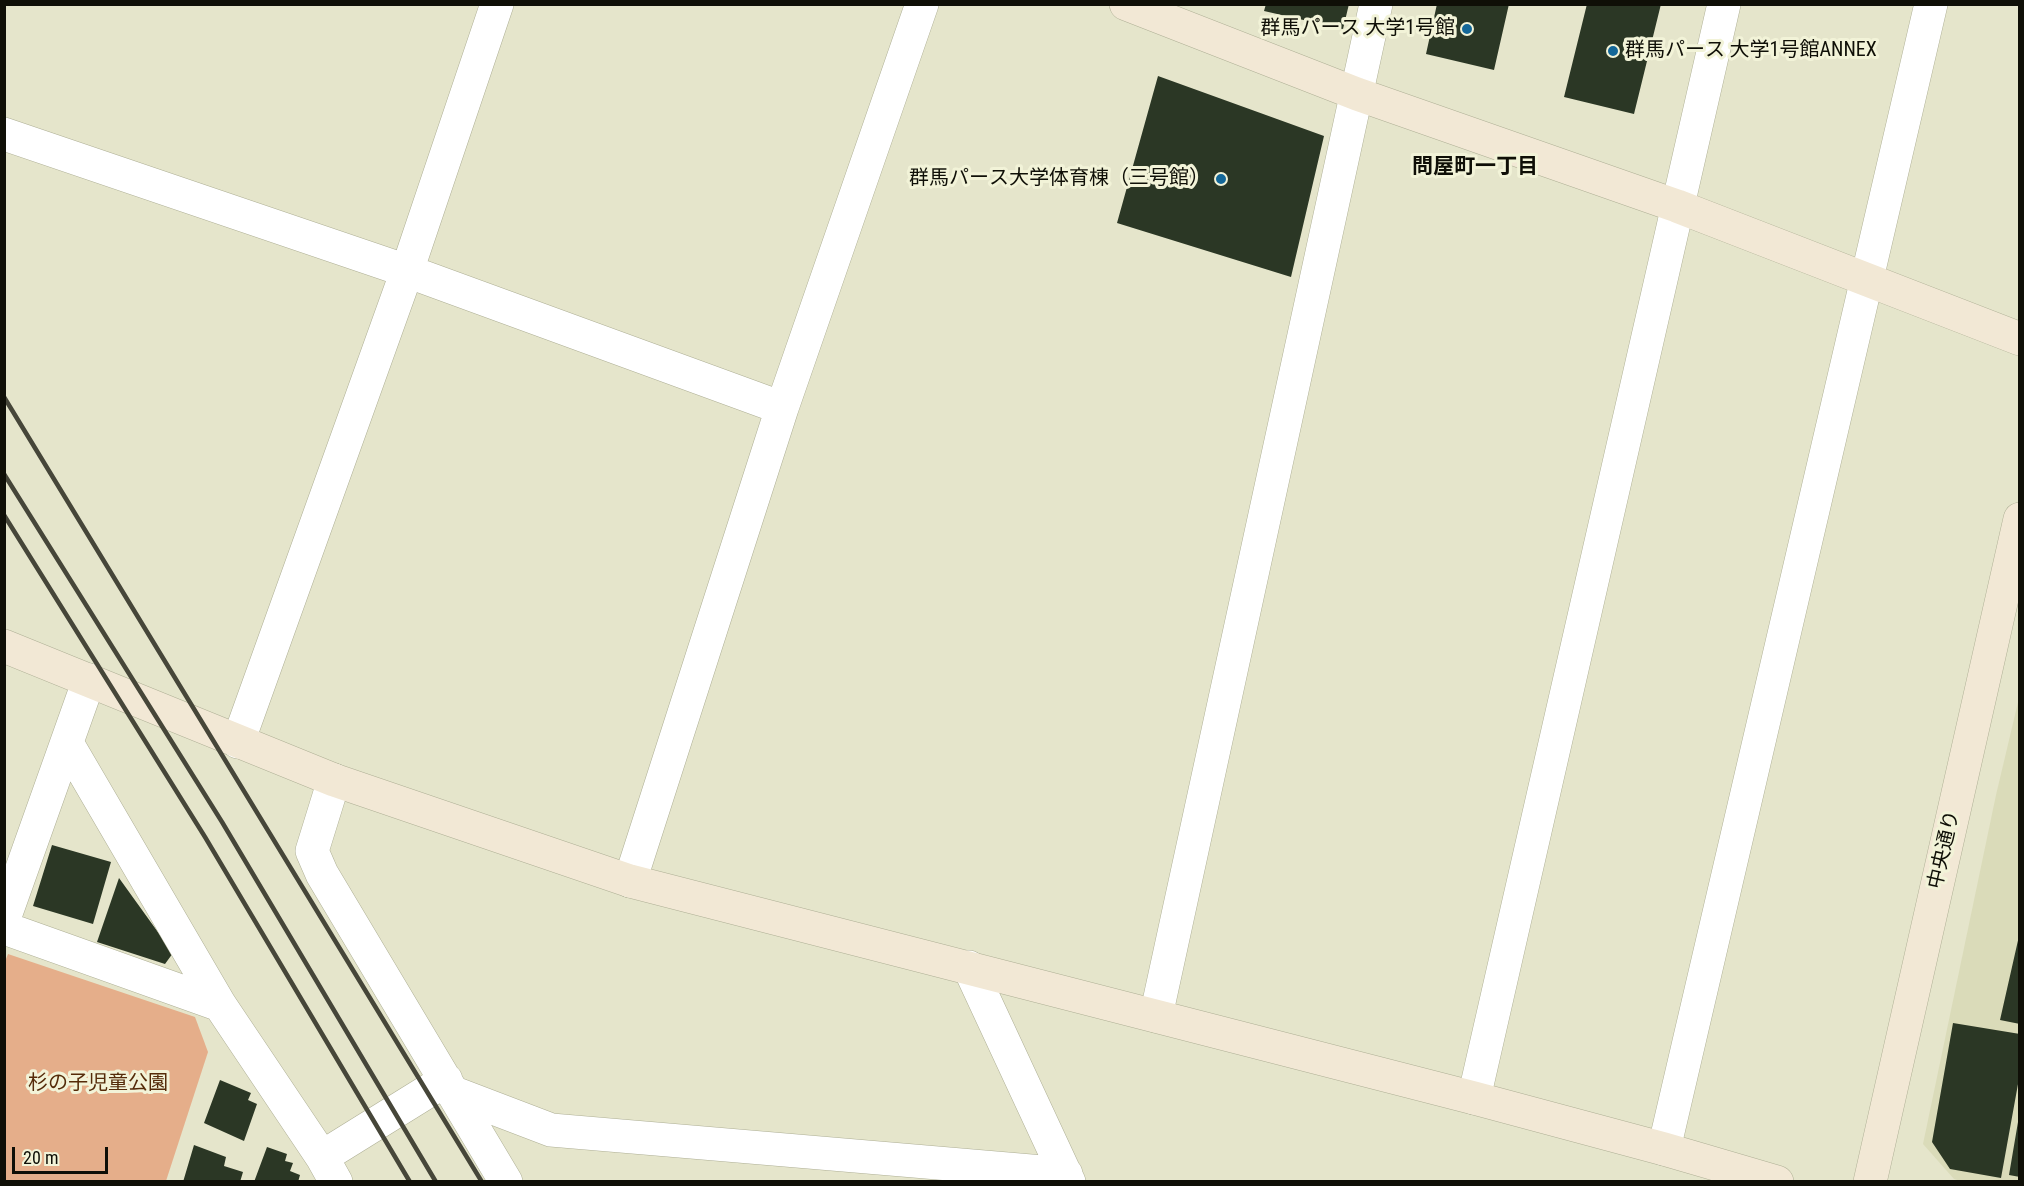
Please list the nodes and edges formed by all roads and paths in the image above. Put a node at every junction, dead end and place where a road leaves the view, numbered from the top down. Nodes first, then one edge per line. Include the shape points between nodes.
1 (496, 4) edge
2 (922, 4) edge
3 (1125, 4) edge
4 (1377, 4) edge
5 (1724, 4) edge
6 (1931, 4) edge
7 (1357, 94) junction
8 (4, 134) edge
9 (1677, 206) junction
10 (407, 271) junction
11 (1866, 278) junction
12 (2019, 339) edge
13 (782, 408) junction
14 (2019, 519) edge
15 (4, 646) edge
16 (89, 680) junction
17 (238, 742) junction
18 (67, 743) junction
19 (334, 780) junction
20 (630, 881) junction
21 (4, 919) edge
22 (4, 928) edge
23 (969, 968) junction
24 (220, 1005) junction
25 (1156, 1016) junction
26 (450, 1087) junction
27 (1474, 1098) junction
28 (1664, 1149) junction
29 (329, 1169) edge
30 (1067, 1178) edge
31 (506, 1182) edge
32 (1777, 1182) edge
33 (1870, 1182) edge

1 - 10 street
2 - 13 street
3 - 7 street
4 - 7 street
5 - 9 street
6 - 11 street
7 - 9 street
7 - 25 street
8 - 10 street
9 - 11 street
9 - 27 street
10 - 13 street
10 - 17 street
11 - 12 street
11 - 28 street
13 - 20 street
14 - 33 street, 中央通り
15 - 16 street
16 - 17 street
16 - 18 street
17 - 19 street
18 - 21 street
18 - 24 street
19 - 20 street
19 - 26 street via 312,851
20 - 23 street
22 - 24 street
23 - 25 street
23 - 30 street
24 - 29 street
25 - 27 street
26 - 29 street
26 - 30 street via 551,1130
26 - 31 street
27 - 28 street
28 - 32 street

